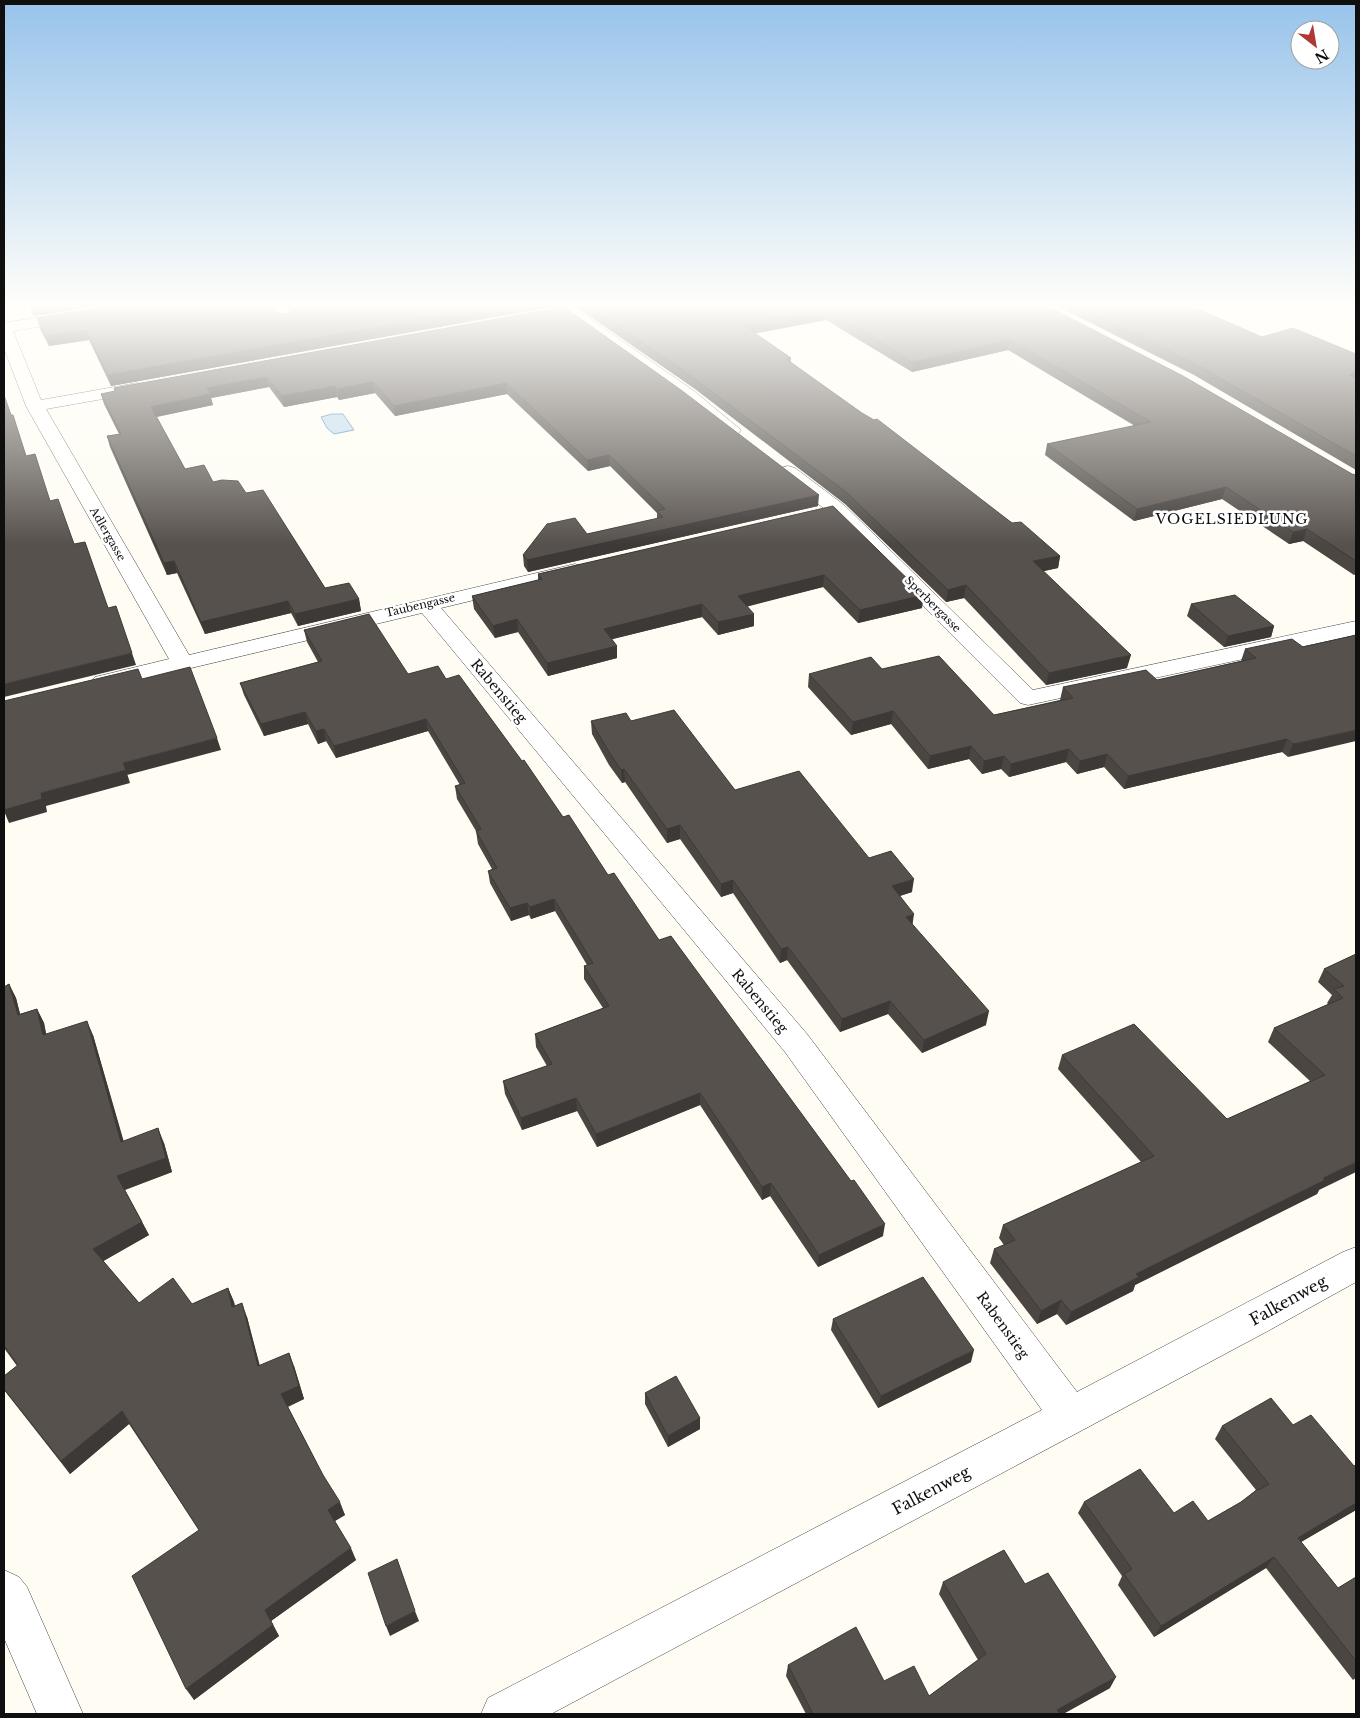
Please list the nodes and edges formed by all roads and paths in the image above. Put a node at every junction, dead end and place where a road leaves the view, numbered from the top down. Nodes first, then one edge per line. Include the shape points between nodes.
1 (26, 384) edge
2 (672, 384) edge
3 (153, 385) edge
4 (35, 406) junction
5 (745, 440) edge
6 (776, 463) edge
7 (837, 509) junction
8 (808, 516) edge
9 (598, 564) edge
10 (426, 604) junction
11 (1356, 628) edge
12 (182, 662) junction
13 (79, 688) edge
14 (1356, 1263) edge
15 (1070, 1416) junction
16 (4, 1592) edge
17 (60, 1714) edge
18 (504, 1714) edge

1 - 4 street, Adlergasse
2 - 5 street
3 - 4 street
4 - 12 street, Adlergasse
6 - 7 street, Sperbergasse
7 - 8 street
7 - 11 street, Sperbergasse via 1028,698
9 - 10 street, Taubengasse
10 - 12 street, Taubengasse
10 - 15 street, Rabenstieg via 796,1043
12 - 13 street, Taubengasse
14 - 15 street, Falkenweg
15 - 18 street, Falkenweg
16 - 17 street

